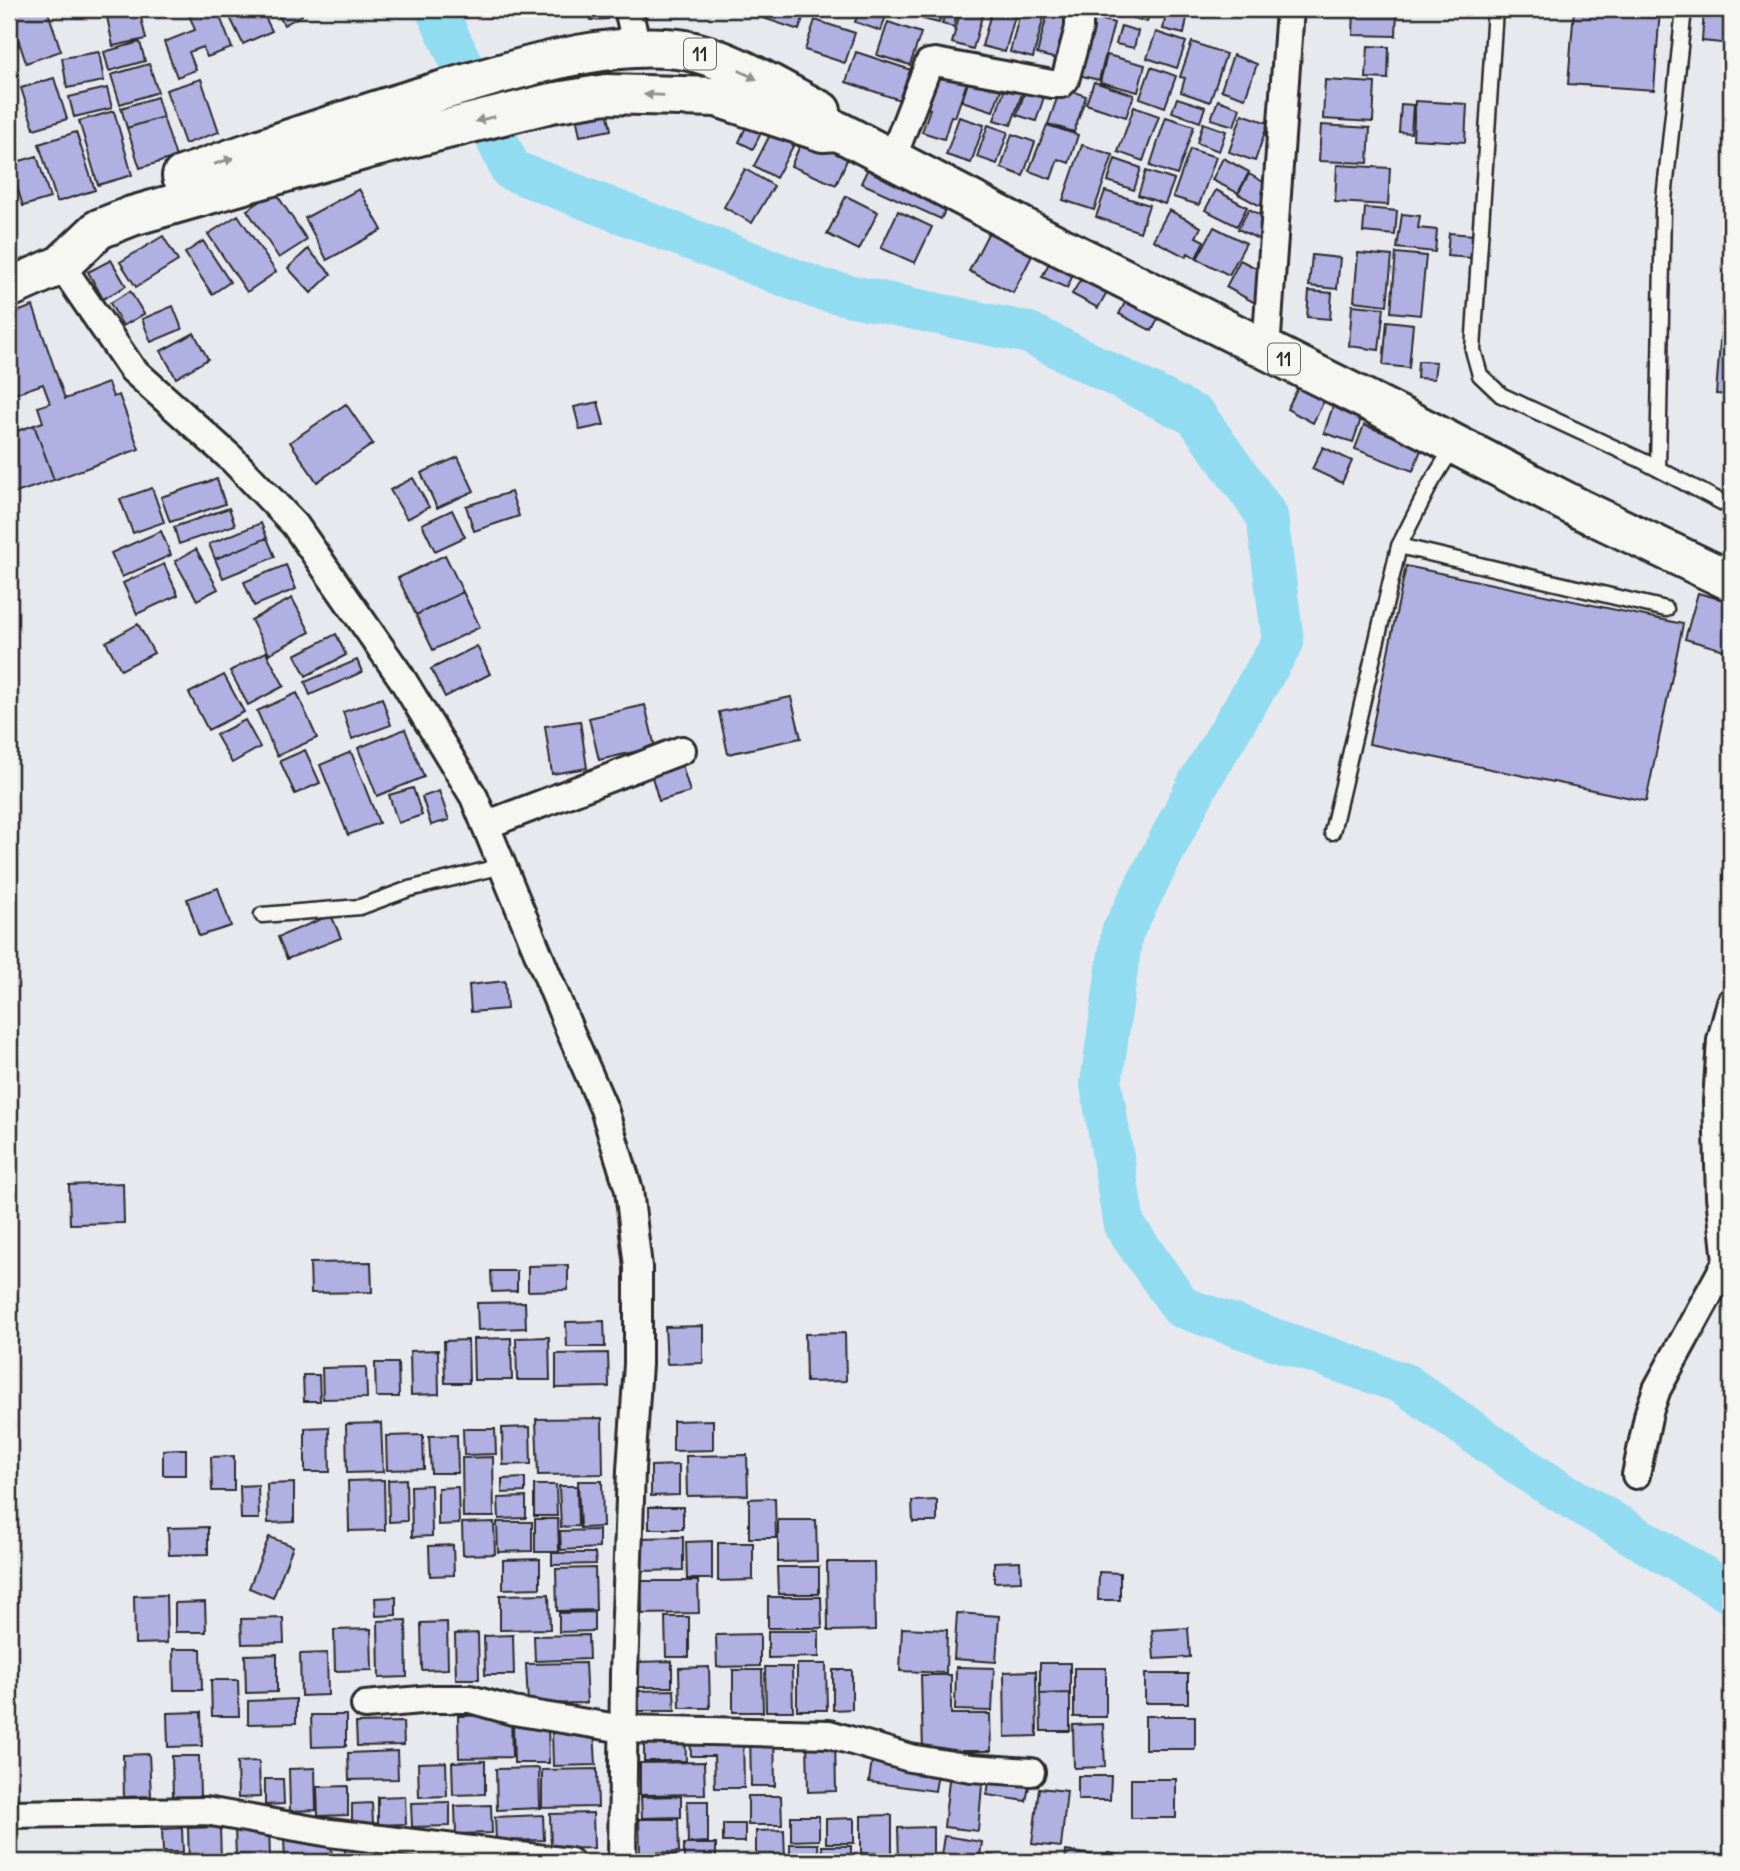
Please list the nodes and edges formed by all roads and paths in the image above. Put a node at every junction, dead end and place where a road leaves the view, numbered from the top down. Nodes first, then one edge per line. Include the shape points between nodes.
1 (628, 9) edge
2 (1079, 9) edge
3 (1290, 9) edge
4 (1495, 9) edge
5 (1684, 9) edge
6 (637, 47) junction
7 (365, 131) junction
8 (838, 131) junction
9 (892, 159) junction
10 (61, 265) junction
11 (9, 288) edge
12 (1266, 350) junction
13 (1455, 444) junction
14 (1658, 469) junction
15 (1731, 507) edge
16 (1399, 546) junction
17 (1731, 581) edge
18 (1666, 609) dead end
19 (682, 750) dead end
20 (486, 825) junction
21 (1332, 832) dead end
22 (502, 866) junction
23 (262, 915) dead end
24 (1731, 1002) edge
25 (1729, 1262) edge
26 (1636, 1475) dead end
27 (365, 1705) dead end
28 (624, 1729) junction
29 (1031, 1772) dead end
30 (9, 1814) edge
31 (570, 1862) edge
32 (622, 1862) edge

1 - 6 street
2 - 9 street via 1079,28 1062,84 929,63
3 - 12 street
4 - 14 lane via 1473,350 1480,375 1502,395
5 - 14 lane via 1663,209
6 - 7 highway, 11 via 539,63
6 -> 8 highway, 11 via 685,50 712,58 831,116
8 -> 7 highway, 11 via 823,132 717,97 606,94
7 - 10 highway, 11 via 131,194 94,211 92,238
8 - 9 highway, 11
9 - 12 highway, 11
10 - 11 highway, 11
10 - 20 street via 132,369 232,459 295,525 401,677 474,797
12 - 13 highway, 11
13 - 16 lane
13 - 17 highway, 11
14 - 15 lane
16 - 18 lane
16 - 21 lane
19 - 20 street
20 - 22 street
22 - 23 lane via 409,889 360,907
22 - 28 street via 604,1109 628,1190 638,1267 638,1364
24 - 25 street via 1721,1040 1717,1102 1719,1182
25 - 26 street via 1657,1389
27 - 28 street via 470,1699 513,1711
28 - 29 street via 829,1734 910,1758
28 - 32 street
30 - 31 street via 206,1811 330,1833

